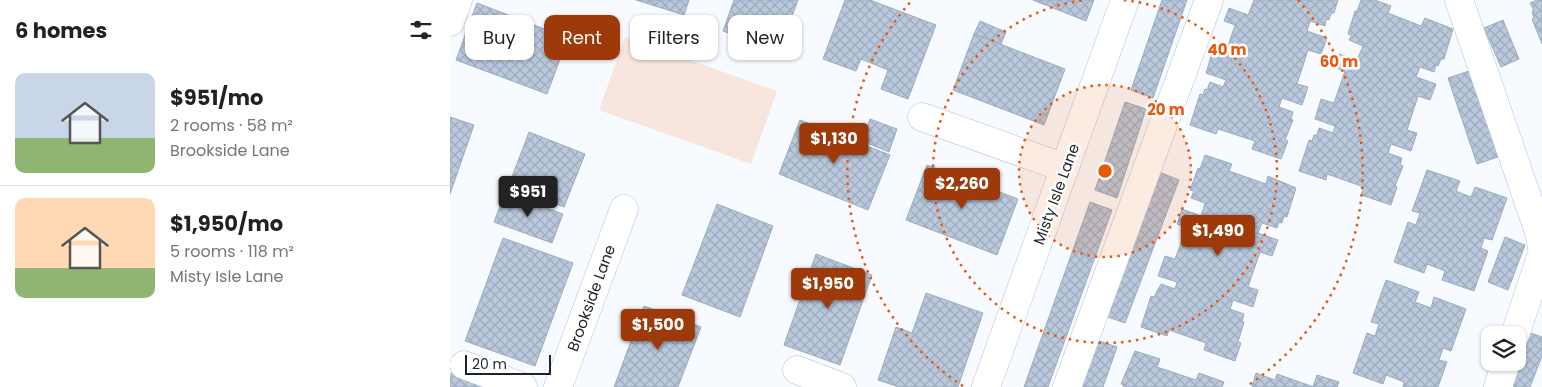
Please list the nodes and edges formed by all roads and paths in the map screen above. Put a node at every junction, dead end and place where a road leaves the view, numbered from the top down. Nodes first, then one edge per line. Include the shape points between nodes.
1 (458, 0) edge
2 (1125, 0) edge
3 (1209, 0) edge
4 (1459, 0) edge
5 (450, 22) edge
6 (922, 116) dead end
7 (1065, 168) junction
8 (624, 209) dead end
9 (1542, 247) edge
10 (1542, 254) edge
11 (1518, 326) edge
12 (464, 365) dead end
13 (797, 370) dead end
14 (1503, 371) edge
15 (523, 387) edge
16 (558, 387) edge
17 (842, 387) edge
18 (986, 387) edge
19 (1067, 387) edge
20 (1498, 387) edge

1 - 5 street
2 - 7 street, Misty Isle Lane
3 - 19 street
4 - 9 street
6 - 7 street
7 - 18 street, Misty Isle Lane
8 - 16 street, Brookside Lane
10 - 11 street
12 - 15 street
13 - 17 street
14 - 20 street

